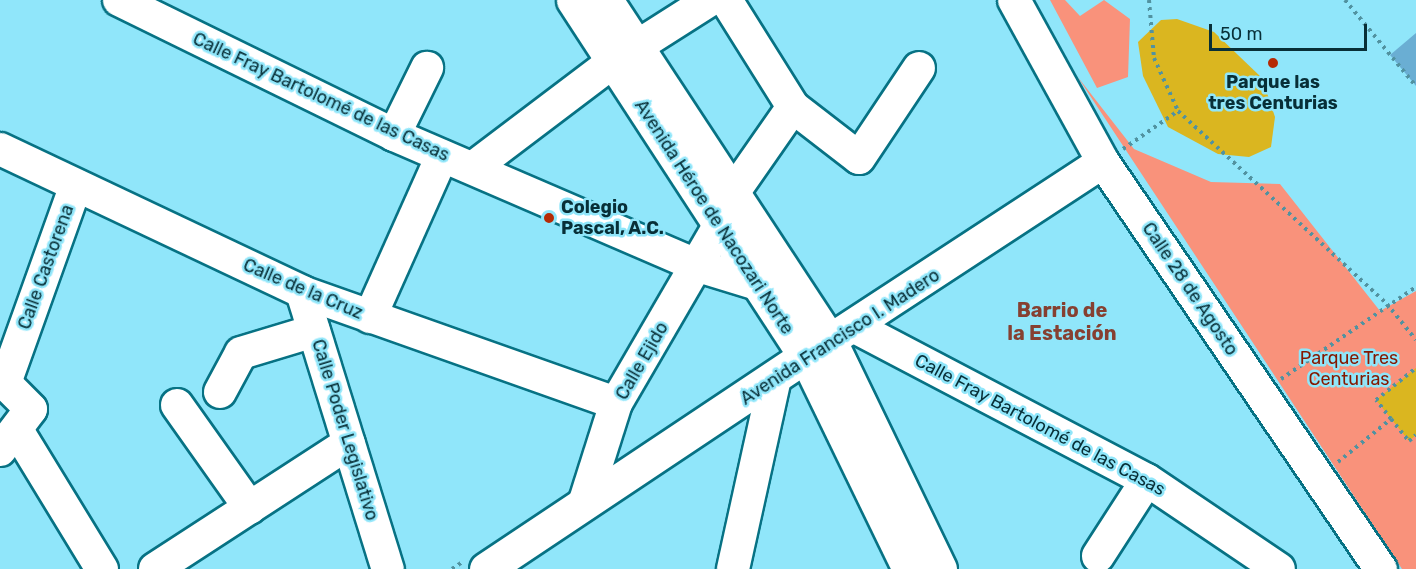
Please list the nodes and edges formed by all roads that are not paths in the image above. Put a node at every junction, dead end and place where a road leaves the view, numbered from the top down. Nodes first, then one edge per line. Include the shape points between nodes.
1 (119, 0) edge
2 (573, 0) edge
3 (606, 0) edge
4 (710, 0) edge
5 (726, 0) edge
6 (1014, 0) edge
7 (625, 54) junction
8 (427, 68) dead end
9 (919, 68) dead end
10 (793, 107) junction
11 (394, 135) junction
12 (0, 149) edge
13 (442, 156) junction
14 (1103, 162) junction
15 (474, 167) junction
16 (76, 185) junction
17 (735, 190) junction
18 (718, 226) junction
19 (698, 266) junction
20 (757, 284) junction
21 (302, 292) junction
22 (370, 317) junction
23 (314, 331) junction
24 (831, 341) junction
25 (775, 378) junction
26 (220, 392) dead end
27 (616, 404) junction
28 (177, 405) dead end
29 (16, 430) edge
30 (349, 443) junction
31 (1147, 480) junction
32 (584, 504) junction
33 (250, 508) junction
34 (1098, 556) dead end
35 (102, 569) edge
36 (155, 569) edge
37 (388, 569) edge
38 (486, 569) edge
39 (733, 569) edge
40 (909, 569) edge
41 (940, 569) edge
42 (1279, 569) edge
43 (1381, 569) edge

1 - 11 street, Calle Fray Bartolomé de las Casas
2 - 7 main road, Avenida Héroe de Nacozari Norte
3 - 7 main road, Avenida Héroe de Nacozari Norte
4 - 7 street
5 - 10 street
6 - 14 street, Calle 28 de Agosto
7 - 15 street
7 - 17 main road, Avenida Héroe de Nacozari Norte
7 - 18 main road, Avenida Héroe de Nacozari Norte
8 - 11 street
9 - 10 street via 859,158
10 - 17 street
11 - 13 street, Calle Fray Bartolomé de las Casas
12 - 16 street, Calle de la Cruz
13 - 15 street, Calle Fray Bartolomé de las Casas
13 - 22 street
14 - 24 street, Avenida Francisco I. Madero
14 - 43 street, Calle 28 de Agosto
15 - 19 street, Calle Fray Bartolomé de las Casas
16 - 21 street, Calle de la Cruz
16 - 29 street, Calle Castorena via 5,383
17 - 24 main road, Avenida Héroe de Nacozari Norte
18 - 19 street, Calle Ejido
18 - 20 main road, Avenida Héroe de Nacozari Norte
19 - 20 street, Calle Fray Bartolomé de las Casas
19 - 27 street, Calle Ejido
20 - 24 main road, Avenida Héroe de Nacozari Norte
21 - 22 street, Calle de la Cruz
21 - 23 street, Calle Poder Legislativo
22 - 27 street, Calle de la Cruz
23 - 26 street via 241,353
23 - 30 street, Calle Poder Legislativo
24 - 25 main road, Avenida Francisco I. Madero
24 - 31 street, Calle Fray Bartolomé de las Casas
24 - 40 main road, Avenida Héroe de Nacozari Norte
24 - 41 main road, Avenida Héroe de Nacozari Norte
25 - 32 main road, Avenida Francisco I. Madero
25 - 39 street
27 - 32 street, Calle Ejido
28 - 33 street
29 - 35 street
30 - 33 street
30 - 37 street, Calle Poder Legislativo
31 - 34 street
31 - 42 street, Calle Fray Bartolomé de las Casas
32 - 38 main road, Avenida Francisco I. Madero
33 - 36 street

